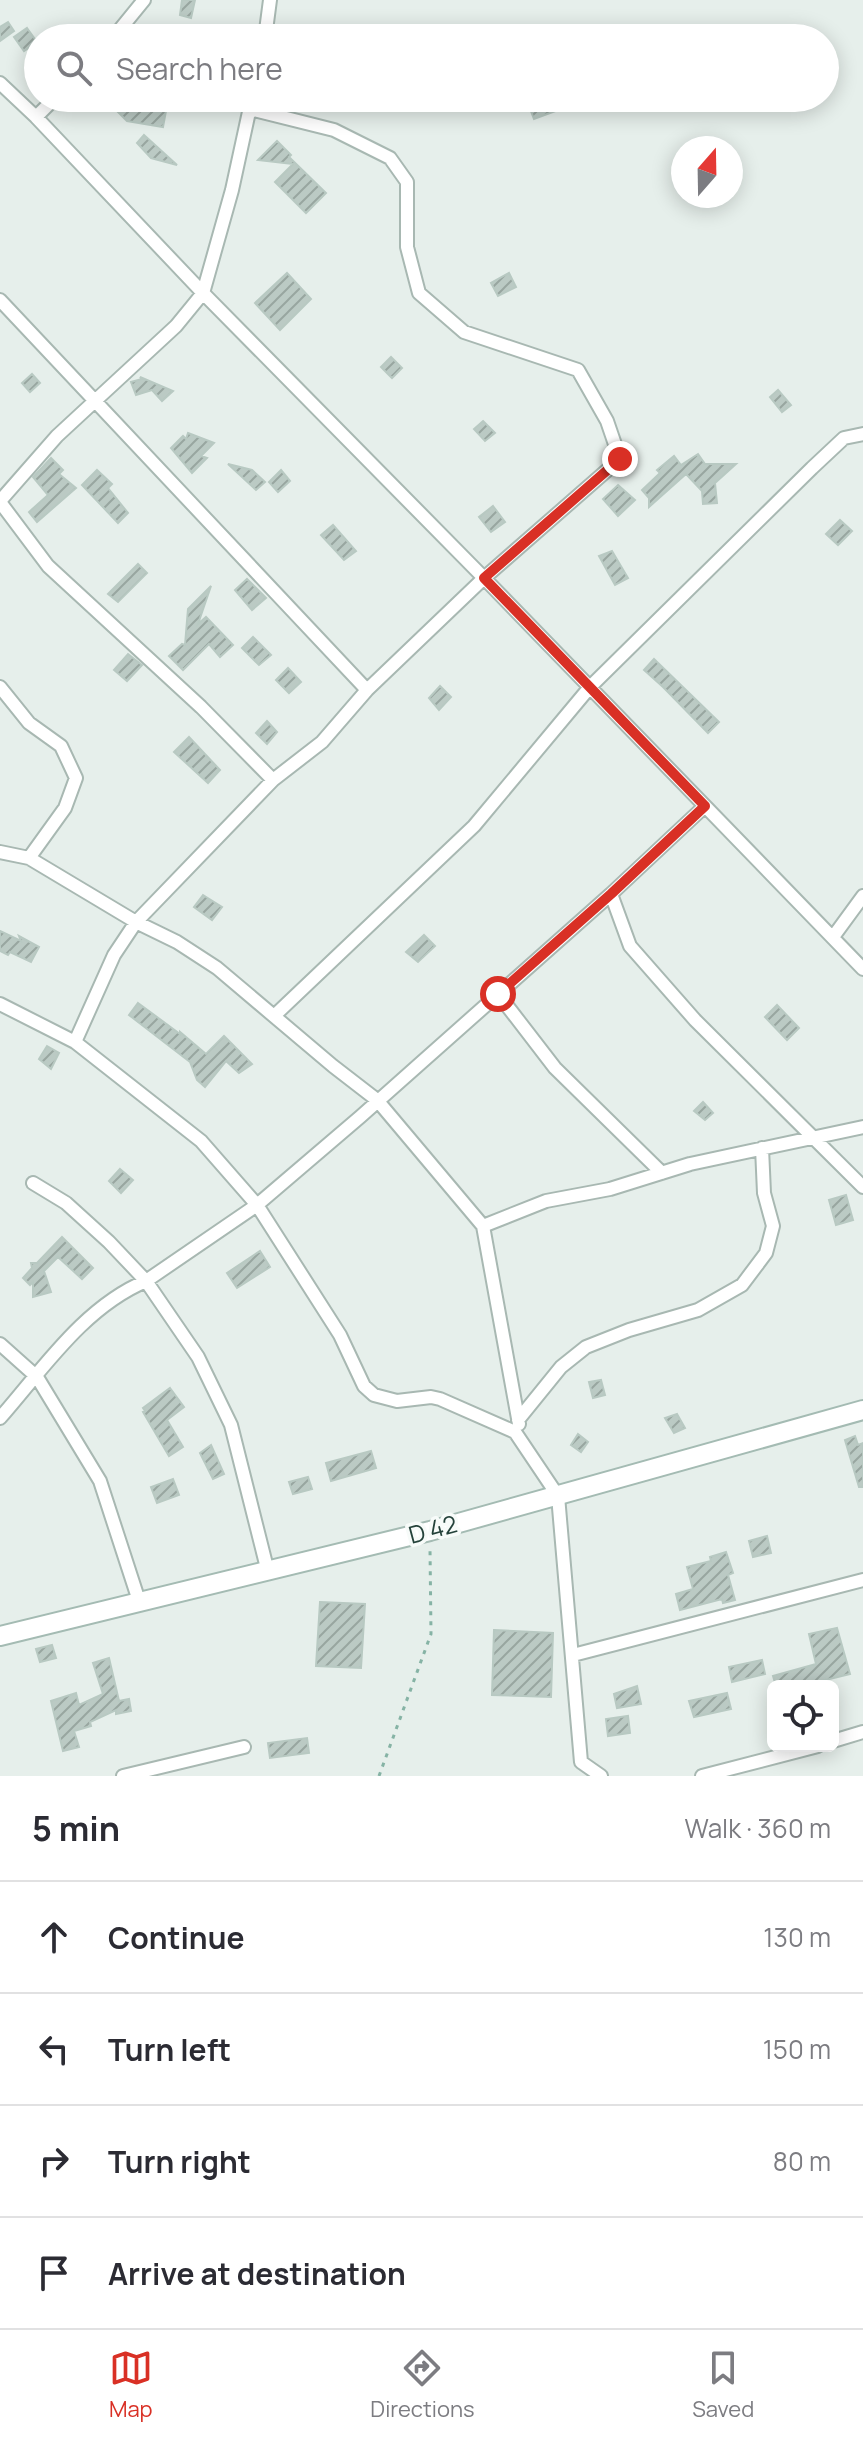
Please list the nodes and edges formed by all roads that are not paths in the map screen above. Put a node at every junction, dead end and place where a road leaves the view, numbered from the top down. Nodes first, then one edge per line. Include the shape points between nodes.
1 (144, 0) edge
2 (255, 0) edge
3 (270, 2) edge
4 (124, 24) edge
5 (267, 24) edge
6 (0, 83) edge
7 (24, 106) edge
8 (31, 112) edge
9 (41, 112) edge
10 (249, 112) edge
11 (277, 112) edge
12 (36, 117) junction
13 (203, 293) junction
14 (0, 300) edge
15 (95, 402) junction
16 (863, 434) edge
17 (0, 501) edge
18 (484, 578) junction
19 (0, 687) edge
20 (590, 687) junction
21 (367, 690) junction
22 (273, 780) junction
23 (705, 806) junction
24 (0, 852) edge
25 (29, 858) junction
26 (611, 894) junction
27 (863, 896) edge
28 (136, 922) junction
29 (833, 937) junction
30 (863, 969) edge
31 (498, 994) junction
32 (0, 1004) edge
33 (275, 1015) junction
34 (75, 1042) junction
35 (377, 1100) junction
36 (863, 1127) edge
37 (815, 1137) junction
38 (762, 1148) junction
39 (662, 1173) junction
40 (33, 1183) dead end
41 (863, 1187) edge
42 (257, 1205) junction
43 (483, 1226) junction
44 (146, 1281) junction
45 (0, 1344) edge
46 (37, 1377) junction
47 (863, 1410) edge
48 (0, 1418) edge
49 (518, 1420) junction
50 (523, 1442) junction
51 (558, 1496) junction
52 (268, 1572) junction
53 (863, 1580) edge
54 (139, 1601) junction
55 (0, 1636) edge
56 (573, 1655) junction
57 (863, 1732) edge
58 (839, 1739) edge
59 (244, 1747) dead end
60 (795, 1752) edge
61 (123, 1776) edge
62 (601, 1776) edge
63 (702, 1776) edge

1 - 4 street
2 - 3 street
3 - 5 street
6 - 7 street
8 - 12 street
9 - 12 street
10 - 13 street
11 - 18 street via 334,130 390,158 407,182 407,247 419,293 464,332 578,370 607,421 620,459
12 - 13 street
13 - 15 street via 176,326
13 - 18 street
14 - 15 street
15 - 17 street
15 - 21 street
16 - 20 street via 844,438
17 - 22 street via 48,566
18 - 20 street
18 - 21 street
19 - 25 street via 29,723 61,746 76,778 65,808
20 - 23 street
20 - 33 street via 474,826
21 - 22 street via 322,742
22 - 28 street
23 - 26 street
23 - 29 street
24 - 25 street
25 - 28 street
26 - 31 street
26 - 37 street via 630,946 695,1020
27 - 29 street
28 - 33 street via 217,968
28 - 34 street via 114,955
29 - 30 street
31 - 35 street
31 - 39 street via 555,1068
32 - 34 street
33 - 35 street
34 - 42 street via 201,1141
35 - 42 street
35 - 43 street
36 - 37 street
37 - 38 street
37 - 41 street
38 - 39 street
38 - 49 street via 764,1193 773,1226 766,1253 742,1285 698,1310 586,1347 561,1367
39 - 43 street via 546,1201
40 - 44 street via 66,1203
42 - 44 street
42 - 50 street via 374,1395 397,1401 440,1399 509,1428
43 - 49 street
44 - 46 street via 129,1288 70,1335
44 - 52 street via 198,1357 231,1425
45 - 46 street
46 - 48 street
46 - 54 street via 100,1481
47 - 51 street, D 42 / D 42
49 - 50 street
50 - 51 street
51 - 52 street, D 42 / D 42
51 - 56 street
52 - 54 street, D 42 / D 42
53 - 56 street
54 - 55 street, D 42 / D 42
56 - 62 street via 581,1762
57 - 58 street
59 - 61 street
60 - 63 street

